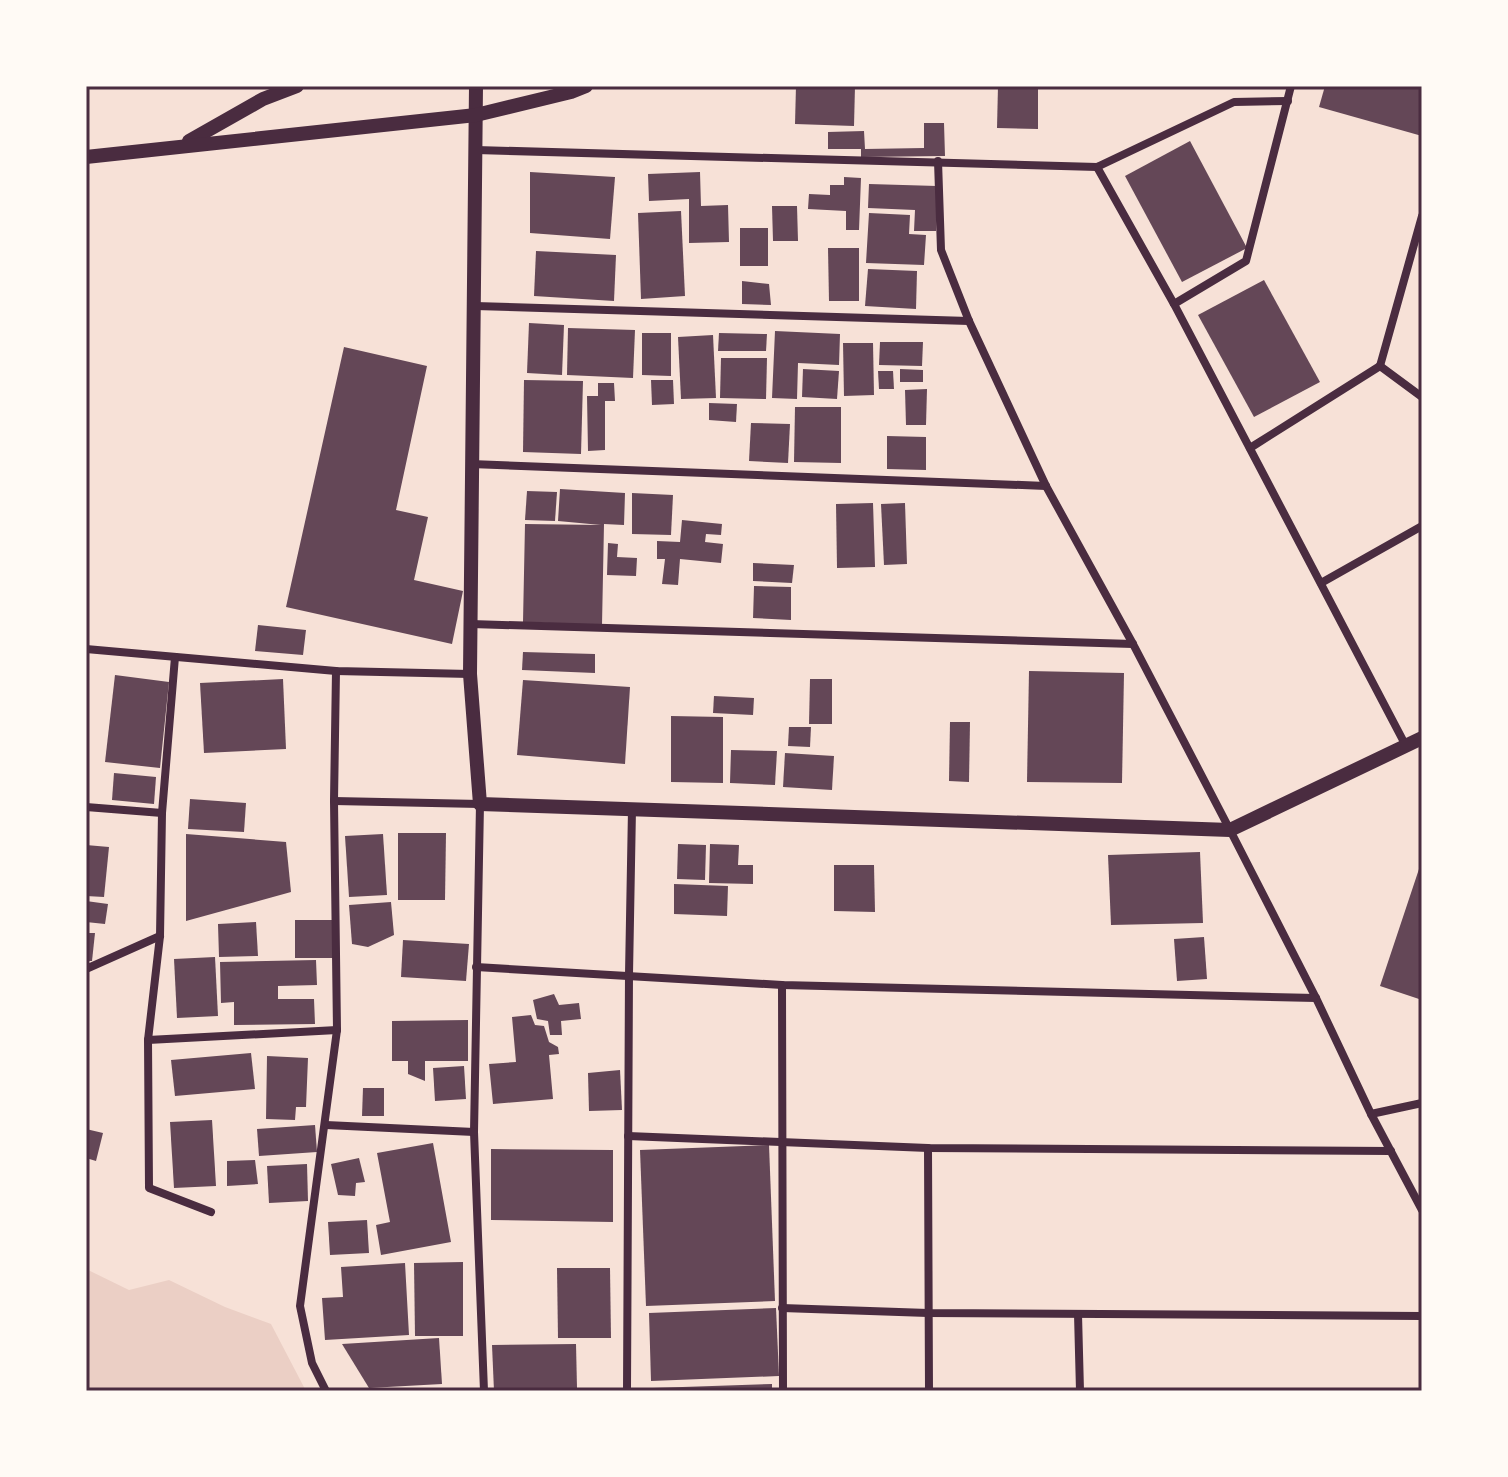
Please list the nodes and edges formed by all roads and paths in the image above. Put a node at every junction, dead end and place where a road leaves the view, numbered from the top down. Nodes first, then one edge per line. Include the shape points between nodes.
1 (297, 86) edge
2 (476, 86) edge
3 (586, 86) edge
4 (1291, 86) edge
5 (1288, 101) junction
6 (476, 115) junction
7 (182, 145) junction
8 (476, 150) junction
9 (86, 157) edge
10 (938, 161) junction
11 (1097, 167) junction
12 (1422, 216) edge
13 (1174, 304) junction
14 (475, 306) junction
15 (969, 321) junction
16 (1380, 366) junction
17 (1422, 397) edge
18 (1250, 448) junction
19 (471, 464) junction
20 (1046, 486) junction
21 (1422, 526) edge
22 (1321, 583) junction
23 (471, 624) junction
24 (1133, 644) junction
25 (86, 649) edge
26 (175, 657) junction
27 (336, 671) junction
28 (470, 674) junction
29 (1422, 738) edge
30 (1406, 746) junction
31 (334, 801) junction
32 (480, 804) junction
33 (86, 807) edge
34 (632, 808) junction
35 (162, 813) junction
36 (1230, 830) junction
37 (160, 936) junction
38 (476, 967) junction
39 (86, 969) edge
40 (629, 974) junction
41 (782, 985) junction
42 (1316, 998) junction
43 (337, 1030) junction
44 (148, 1040) junction
45 (1422, 1103) edge
46 (1371, 1114) junction
47 (326, 1125) junction
48 (474, 1132) junction
49 (628, 1136) junction
50 (781, 1142) junction
51 (928, 1148) junction
52 (1391, 1151) junction
53 (1422, 1210) edge
54 (211, 1212) dead end
55 (782, 1308) junction
56 (928, 1313) junction
57 (1078, 1314) junction
58 (1422, 1316) edge
59 (326, 1391) edge
60 (484, 1391) edge
61 (627, 1391) edge
62 (783, 1391) edge
63 (929, 1391) edge
64 (1080, 1391) edge

1 - 7 street
2 - 6 street
3 - 6 street
4 - 5 street
5 - 11 street via 1234,102
5 - 13 street via 1246,261
6 - 7 street
6 - 8 street
7 - 9 street
8 - 10 street
8 - 14 street
10 - 11 street
10 - 15 street via 941,250
11 - 13 street
12 - 16 street
13 - 18 street
14 - 15 street
14 - 19 street
15 - 20 street
16 - 17 street
16 - 18 street
18 - 22 street
19 - 20 street
19 - 23 street
20 - 24 street
21 - 22 street
22 - 30 street
23 - 24 street
23 - 28 street
24 - 36 street
25 - 26 street
26 - 27 street
26 - 35 street
27 - 28 street
27 - 31 street
28 - 32 street
29 - 30 street
30 - 36 street
31 - 32 street
31 - 43 street
32 - 34 street
32 - 38 street
33 - 35 street
34 - 36 street
34 - 40 street
35 - 37 street
36 - 42 street
37 - 39 street
37 - 44 street
38 - 40 street
38 - 48 street
40 - 41 street
40 - 49 street
41 - 42 street
41 - 50 street
42 - 46 street
43 - 44 street
43 - 47 street
44 - 54 street via 149,1188
45 - 46 street
46 - 52 street
47 - 48 street
47 - 59 street via 300,1306 312,1363
48 - 60 street
49 - 50 street
49 - 61 street
50 - 51 street
50 - 55 street
51 - 52 street
51 - 56 street
52 - 53 street
55 - 56 street
55 - 62 street
56 - 57 street
56 - 63 street
57 - 58 street
57 - 64 street

